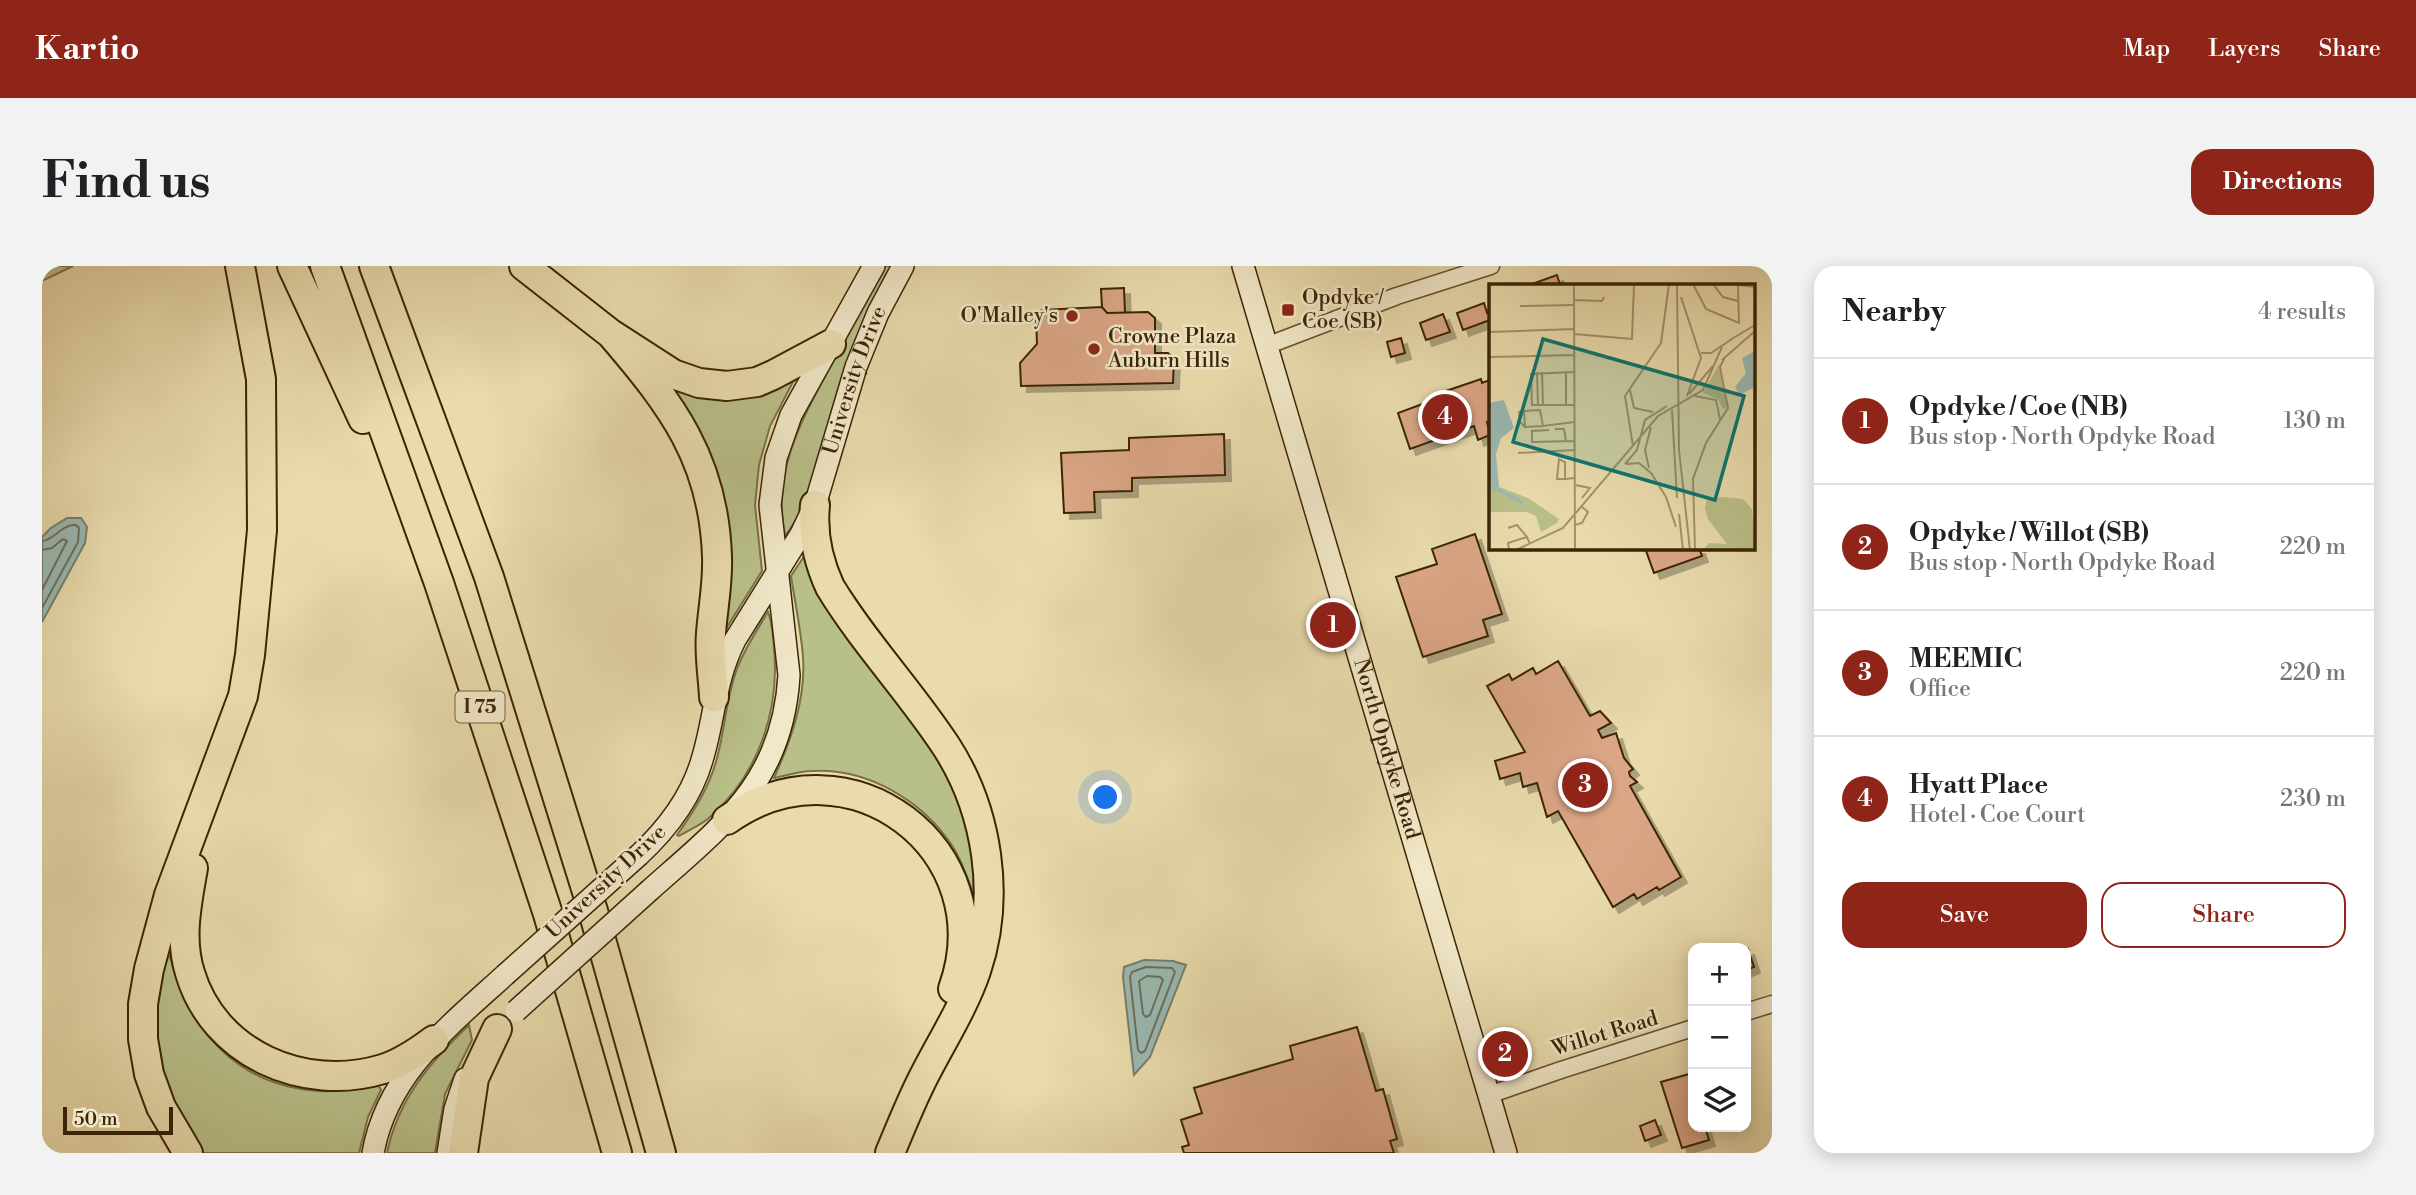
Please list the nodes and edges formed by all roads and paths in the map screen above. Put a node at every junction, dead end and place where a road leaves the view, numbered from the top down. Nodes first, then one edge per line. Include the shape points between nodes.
1 (240, 266) edge
2 (292, 266) edge
3 (325, 266) edge
4 (373, 266) edge
5 (524, 266) edge
6 (874, 266) edge
7 (903, 266) edge
8 (1243, 266) edge
9 (1491, 266) edge
10 (611, 334) junction
11 (831, 344) junction
12 (1266, 346) junction
13 (815, 505) junction
14 (777, 571) junction
15 (439, 583) junction
16 (715, 697) junction
17 (202, 810) junction
18 (727, 820) junction
19 (1772, 1004) edge
20 (1751, 1010) edge
21 (507, 1020) junction
22 (1688, 1030) edge
23 (434, 1040) junction
24 (921, 1081) junction
25 (1489, 1095) junction
26 (188, 1153) edge
27 (373, 1153) edge
28 (448, 1153) edge
29 (463, 1153) edge
30 (617, 1153) edge
31 (661, 1153) edge
32 (890, 1153) edge
33 (1506, 1153) edge

1 - 17 highway via 261,379 262,530 243,696
2 - 15 highway
3 - 15 highway, I 75
4 - 31 highway, I 75 via 489,577 593,911
5 - 10 highway
6 - 11 main road, University Drive
7 - 13 main road, University Drive via 859,358
8 - 12 main road, North Opdyke Road
9 - 12 street
10 - 11 highway via 673,374 727,386 773,376
10 - 16 highway via 672,410 704,480 717,558 711,634
11 - 14 main road, University Drive via 791,415 776,458 770,505
12 - 25 main road, North Opdyke Road
13 - 14 main road, University Drive
13 - 24 highway via 814,536 830,587 946,747 971,796 982,831 989,901 981,954 964,1001
14 - 16 main road, University Drive via 735,640
14 - 18 main road, University Drive via 788,655 784,716 770,759
15 - 30 highway, I 75 via 548,914
16 - 23 main road, University Drive, bridge via 695,779 672,819 639,855
17 - 23 highway via 184,937 195,987 222,1029 263,1060 295,1072 330,1076 383,1069
17 - 26 highway via 169,895 143,1004 143,1039 152,1082
18 - 21 main road, University Drive, bridge
18 - 24 highway via 773,795 825,789 858,795 889,809 928,842 953,887 961,916 961,947 956,980
19 - 20 street
21 - 28 main road, University Drive via 476,1058 460,1091
21 - 29 highway via 474,1078
22 - 25 street, Willot Road
23 - 27 main road, University Drive via 393,1096
24 - 32 highway
25 - 33 main road, North Opdyke Road

